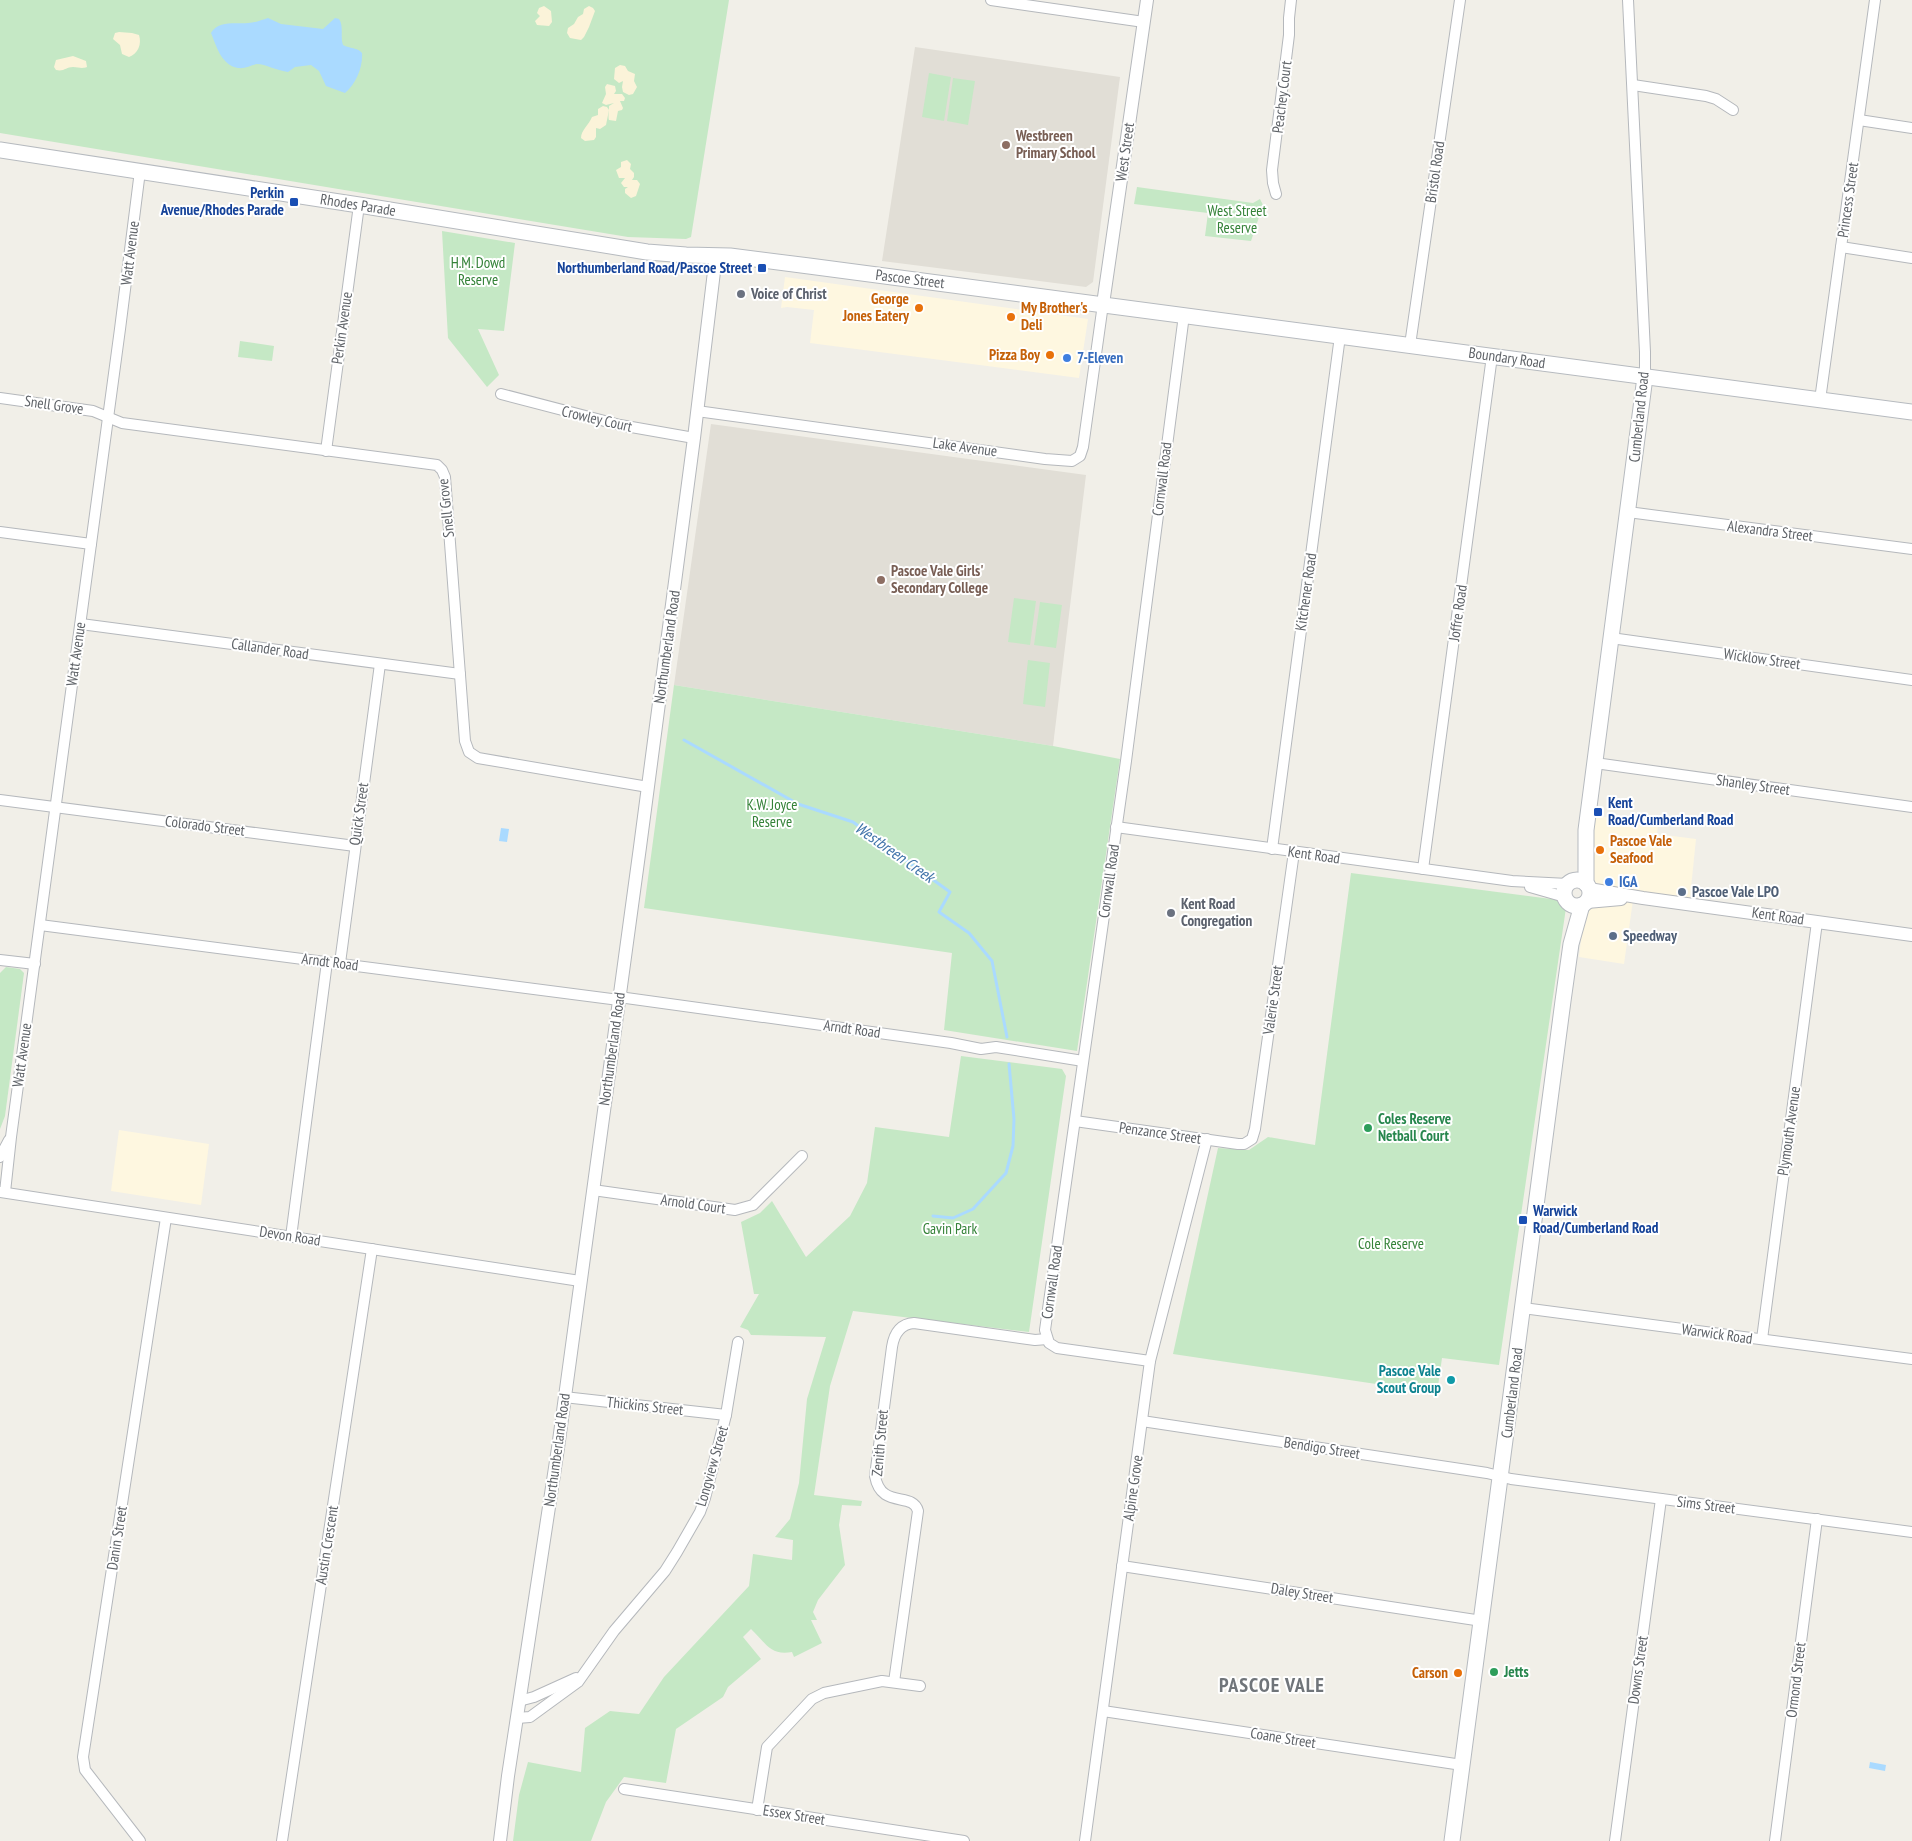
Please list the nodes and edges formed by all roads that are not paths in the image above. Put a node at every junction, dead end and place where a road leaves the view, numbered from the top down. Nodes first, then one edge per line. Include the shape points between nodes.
1 (991, 0) edge
2 (1147, 0) edge
3 (1291, 0) edge
4 (1460, 0) edge
5 (1628, 0) edge
6 (1875, 0) edge
7 (1144, 22) junction
8 (1632, 85) junction
9 (1732, 110) dead end
10 (1859, 120) junction
11 (1912, 128) edge
12 (0, 150) edge
13 (140, 171) junction
14 (1276, 194) dead end
15 (359, 205) junction
16 (1841, 247) junction
17 (716, 255) junction
18 (1912, 258) edge
19 (1103, 304) junction
20 (1184, 315) junction
21 (1340, 336) junction
22 (1410, 345) junction
23 (1492, 356) junction
24 (1645, 377) junction
25 (501, 394) dead end
26 (0, 398) edge
27 (1820, 400) junction
28 (697, 411) junction
29 (1912, 412) edge
30 (108, 417) junction
31 (694, 438) junction
32 (326, 451) junction
33 (1628, 512) junction
34 (0, 532) edge
35 (91, 544) junction
36 (1912, 549) edge
37 (81, 624) junction
38 (1611, 638) junction
39 (380, 664) junction
40 (460, 674) junction
41 (1912, 680) edge
42 (1595, 764) junction
43 (648, 787) junction
44 (0, 800) edge
45 (56, 806) junction
46 (1912, 807) edge
47 (1116, 827) junction
48 (355, 846) junction
49 (1272, 849) junction
50 (1294, 852) junction
51 (1423, 869) junction
52 (1577, 893) junction
53 (1817, 922) junction
54 (40, 925) junction
55 (1912, 935) edge
56 (0, 960) edge
57 (327, 962) junction
58 (340, 963) junction
59 (35, 964) junction
60 (619, 998) junction
61 (1083, 1061) junction
62 (1075, 1121) junction
63 (11, 1137) junction
64 (1207, 1139) junction
65 (1244, 1144) joint
66 (802, 1156) dead end
67 (0, 1157) edge
68 (593, 1190) junction
69 (2, 1192) edge
70 (166, 1218) junction
71 (291, 1237) junction
72 (372, 1249) junction
73 (580, 1281) junction
74 (1523, 1308) junction
75 (1047, 1339) junction
76 (1762, 1339) junction
77 (738, 1342) dead end
78 (1912, 1359) edge
79 (1150, 1361) junction
80 (564, 1397) junction
81 (726, 1416) junction
82 (1142, 1421) junction
83 (1501, 1476) junction
84 (1661, 1499) junction
85 (1817, 1519) junction
86 (1912, 1532) edge
87 (1122, 1566) junction
88 (1482, 1620) junction
89 (583, 1673) junction
90 (894, 1682) junction
91 (920, 1686) dead end
92 (520, 1701) junction
93 (1103, 1711) junction
94 (517, 1718) junction
95 (1462, 1765) junction
96 (624, 1789) dead end
97 (758, 1810) junction
98 (140, 1841) edge
99 (282, 1841) edge
100 (500, 1841) edge
101 (964, 1841) edge
102 (1085, 1841) edge
103 (1452, 1841) edge
104 (1615, 1841) edge
105 (1775, 1841) edge

1 - 7 street
2 - 7 street, West Street
3 - 14 street, Peachey Court via 1290,35 1272,170
4 - 22 street, Bristol Road
5 - 8 street, Cumberland Road
6 - 10 street, Princess Street
7 - 19 street, West Street
8 - 9 street via 1706,96
8 - 24 street, Cumberland Road
10 - 11 street
10 - 16 street, Princess Street
12 - 13 main road, Rhodes Parade
13 - 15 main road, Rhodes Parade
13 - 30 street, Watt Avenue
15 - 17 main road, Rhodes Parade via 646,252
15 - 32 street, Perkin Avenue
16 - 18 street
16 - 27 street, Princess Street
17 - 19 main road, Pascoe Street
17 - 28 street, Northumberland Road
19 - 20 main road, Boundary Road
19 - 28 street, Lake Avenue via 1082,447 1080,456 1072,461
20 - 21 main road, Boundary Road
20 - 47 street, Cornwall Road
21 - 22 main road, Boundary Road
21 - 49 street, Kitchener Road
22 - 23 main road, Boundary Road
23 - 24 main road, Boundary Road
23 - 51 street, Joffre Road
24 - 27 main road, Boundary Road
24 - 33 main road, Cumberland Road
25 - 31 street, Crowley Court via 620,426
26 - 30 street, Snell Grove via 93,411
27 - 29 main road, Boundary Road
28 - 31 street, Northumberland Road
30 - 32 street, Snell Grove via 122,423
30 - 35 street, Watt Avenue
31 - 43 street, Northumberland Road
32 - 40 street, Snell Grove via 433,464 442,470
33 - 36 street, Alexandra Street
33 - 38 main road, Cumberland Road
34 - 35 street
35 - 37 street, Watt Avenue
37 - 39 street, Callander Road
37 - 45 street, Watt Avenue
38 - 41 street, Wicklow Street
38 - 42 main road, Cumberland Road
39 - 40 street, Callander Road
39 - 48 street, Quick Street
40 - 43 street, Snell Grove via 468,752 478,758
42 - 46 street, Shanley Street
42 - 52 main road, Cumberland Road
43 - 60 street, Northumberland Road
44 - 45 street, Colorado Street
45 - 48 street, Colorado Street
45 - 54 street, Watt Avenue
47 - 49 street, Kent Road
47 - 61 street, Cornwall Road
48 - 58 street, Quick Street
49 - 50 street, Kent Road
50 - 51 street, Kent Road
50 - 65 street, Valerie Street via 1254,1129 1252,1139
51 - 52 street, Kent Road
52 - 53 street, Kent Road via 1643,898
52 - 74 main road, Cumberland Road
53 - 55 street, Kent Road
53 - 76 street, Plymouth Avenue
54 - 57 street, Arndt Road
54 - 59 street, Watt Avenue
56 - 59 street
57 - 58 street, Arndt Road
57 - 71 street
58 - 60 street, Arndt Road
59 - 63 street, Watt Avenue
60 - 61 street, Arndt Road via 975,1048 996,1046
60 - 68 street, Northumberland Road
61 - 62 street, Cornwall Road
62 - 64 street, Penzance Street
62 - 75 street, Cornwall Road via 1046,1324
63 - 67 street, Watt Avenue
63 - 69 street, Watt Avenue
64 - 65 street, Penzance Street
64 - 79 street, Alpine Grove
66 - 68 street, Arnold Court via 753,1205 735,1210
68 - 73 street, Northumberland Road
69 - 70 street, Devon Road
70 - 71 street, Devon Road
70 - 98 street, Danin Street via 83,1757 86,1770
71 - 72 street, Devon Road
72 - 73 street, Devon Road
72 - 99 street, Austin Crescent
73 - 80 street, Northumberland Road
74 - 76 street, Warwick Road
74 - 83 main road, Cumberland Road
75 - 79 street, Cornwall Road via 1052,1345 1066,1350
75 - 90 street, Zenith Street via 914,1323 905,1325 896,1333 875,1476 884,1494 914,1503 918,1511
76 - 78 street, Warwick Road
77 - 81 street, Longview Street
79 - 82 street, Alpine Grove
80 - 81 street, Thickins Street
80 - 92 street, Northumberland Road
81 - 89 street, Longview Street via 700,1512 665,1571
82 - 83 street, Bendigo Street
82 - 87 street, Alpine Grove
83 - 84 street, Sims Street
83 - 88 main road, Cumberland Road
84 - 85 street, Sims Street
84 - 104 street, Downs Street
85 - 86 street, Sims Street
85 - 105 street, Ormond Street
87 - 88 street, Daley Street
87 - 93 street, Alpine Grove
88 - 95 main road, Cumberland Road
89 - 92 street, Longview Street via 566,1684
89 - 94 street, Longview Street via 573,1687 530,1717
90 - 91 street
90 - 97 street via 844,1688 812,1698 766,1747
92 - 94 street, Northumberland Road
93 - 95 street, Coane Street
93 - 102 street, Alpine Grove
94 - 100 street, Northumberland Road
95 - 103 main road, Cumberland Road
96 - 97 street, Essex Street
97 - 101 street, Essex Street

